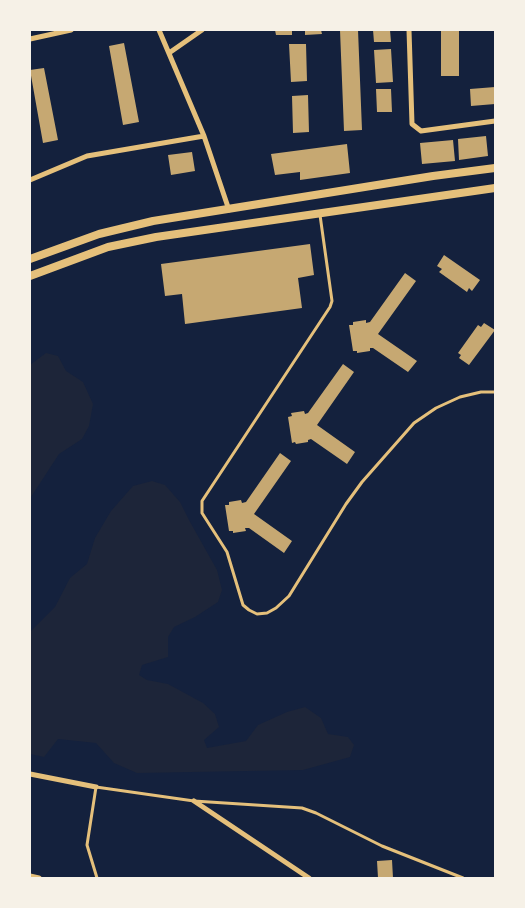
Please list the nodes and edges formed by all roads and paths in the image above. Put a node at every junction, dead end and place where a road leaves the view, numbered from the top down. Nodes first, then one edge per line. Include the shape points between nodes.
1 (71, 30) edge
2 (159, 30) edge
3 (202, 30) edge
4 (408, 30) edge
5 (30, 39) edge
6 (169, 52) junction
7 (495, 121) edge
8 (204, 136) junction
9 (495, 168) edge
10 (30, 180) edge
11 (495, 188) edge
12 (229, 210) junction
13 (320, 213) junction
14 (30, 259) edge
15 (30, 276) edge
16 (495, 392) edge
17 (30, 774) edge
18 (96, 787) junction
19 (194, 801) junction
20 (30, 876) edge
21 (39, 878) edge
22 (97, 878) edge
23 (308, 878) edge
24 (463, 878) edge

1 - 5 street
2 - 6 street
3 - 6 street
4 - 7 street via 412,124 421,130
6 - 8 street
8 - 10 street via 87,156
8 - 12 street
9 - 12 street
11 - 13 street
12 - 14 street via 153,221 99,234
13 - 15 street via 156,236 108,247
13 - 16 lane via 332,301 330,307 202,501 202,513 227,552 240,598 249,610 257,614 267,613 289,596 346,504 414,424 436,408 460,397
17 - 18 street
18 - 19 lane
18 - 22 lane via 87,845
19 - 23 street
19 - 24 lane via 302,808 382,846
20 - 21 street

